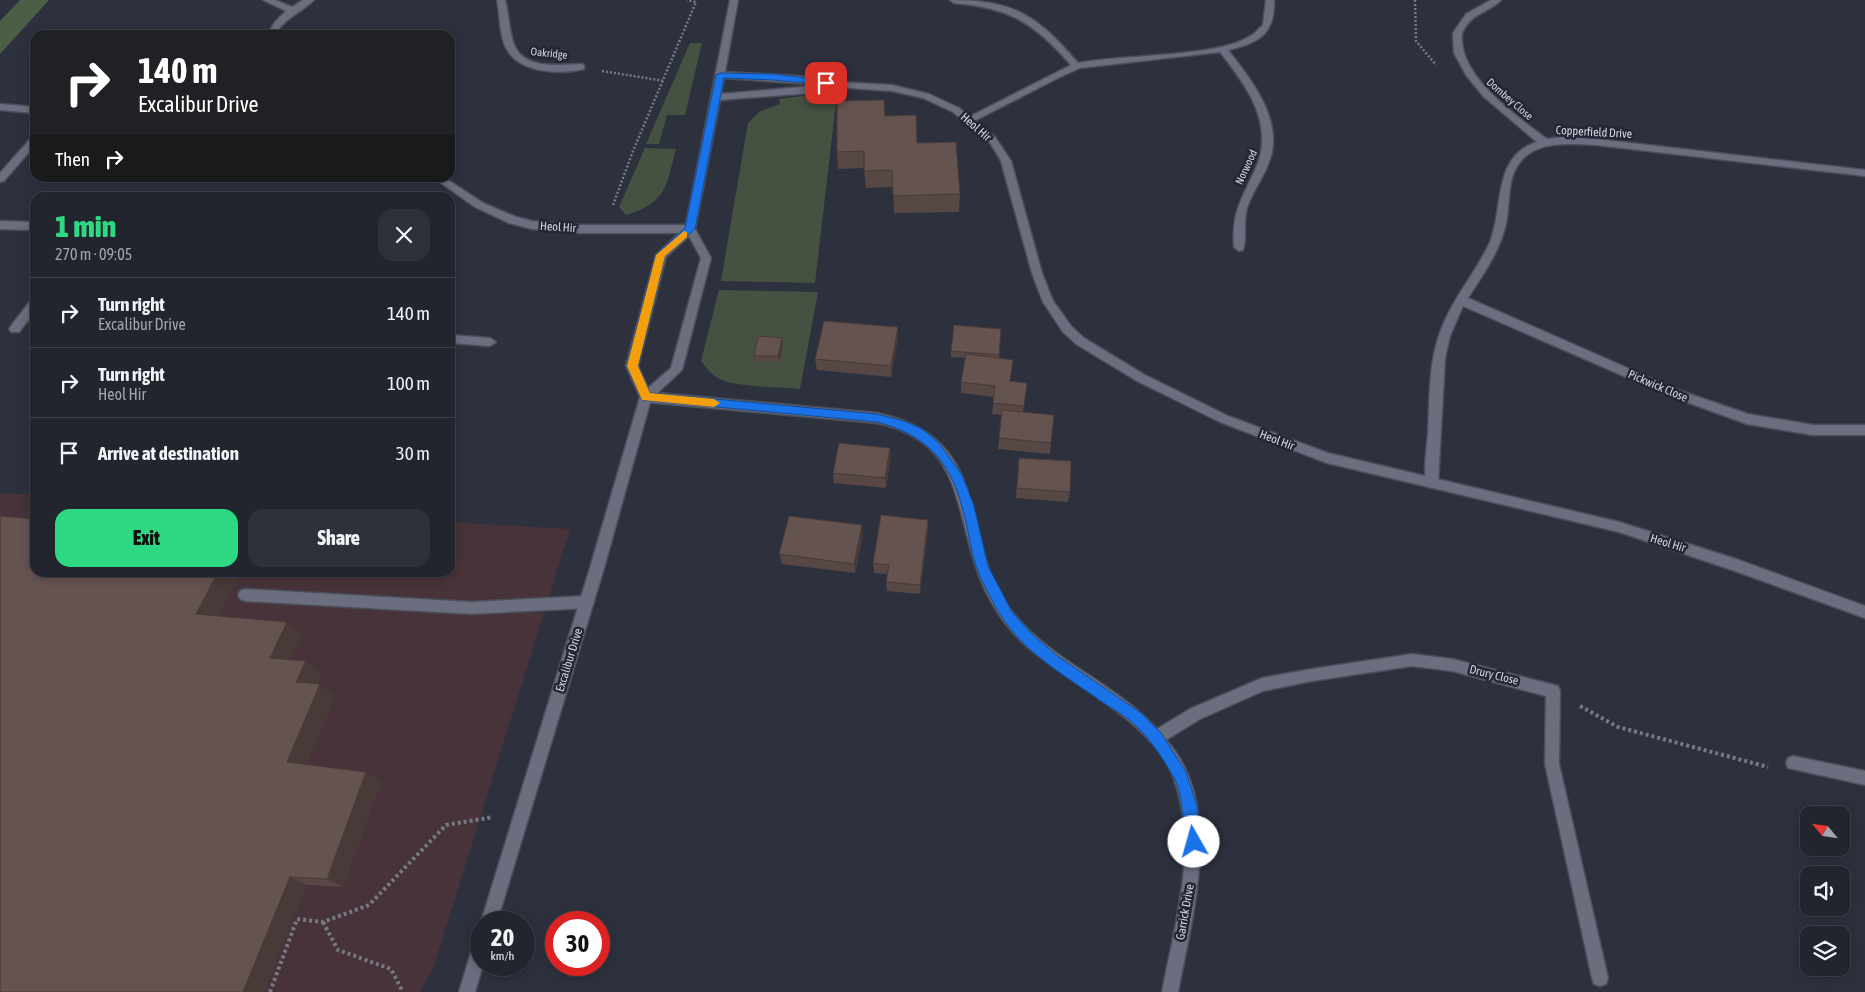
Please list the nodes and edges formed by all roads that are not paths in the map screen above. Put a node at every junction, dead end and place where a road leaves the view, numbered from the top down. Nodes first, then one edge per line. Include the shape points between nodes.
1 (267, 0) edge
2 (310, 0) edge
3 (501, 0) edge
4 (734, 0) edge
5 (954, 0) edge
6 (1270, 0) edge
7 (1497, 0) edge
8 (292, 10) junction
9 (274, 30) edge
10 (1222, 49) junction
11 (1076, 66) junction
12 (582, 67) road end
13 (720, 75) junction
14 (838, 85) junction
15 (717, 97) junction
16 (0, 107) edge
17 (30, 110) edge
18 (970, 120) junction
19 (1544, 143) junction
20 (30, 146) edge
21 (1865, 173) edge
22 (0, 179) edge
23 (445, 182) edge
24 (0, 225) edge
25 (30, 226) edge
26 (690, 229) junction
27 (1239, 248) dead end
28 (1461, 300) junction
29 (30, 310) edge
30 (15, 329) dead end
31 (455, 339) edge
32 (490, 342) dead end
33 (646, 397) junction
34 (1865, 430) edge
35 (1432, 483) junction
36 (245, 595) dead end
37 (587, 602) junction
38 (1865, 612) edge
39 (1156, 738) junction
40 (1793, 763) road end
41 (1865, 778) edge
42 (492, 911) edge
43 (472, 976) edge
44 (1600, 978) dead end
45 (467, 992) edge
46 (1170, 992) edge

1 - 8 street
2 - 8 street
3 - 12 street, Oakridge via 510,47 515,55 524,62 540,66
4 - 13 street
5 - 11 street via 995,4 1026,18 1045,31
6 - 10 street via 1267,25 1259,35 1248,42
7 - 19 street, Dombey Close via 1464,22 1458,34 1460,60 1489,98
8 - 9 street
10 - 11 street
10 - 27 street, Norwood via 1255,93 1263,108 1266,124 1266,156 1240,208 1237,226
11 - 18 street
13 - 14 street, Heol Hir via 789,78
13 - 15 street
14 - 15 street, Heol Hir
14 - 18 street, Heol Hir via 877,86 911,92 941,102
15 - 26 street
16 - 17 street
18 - 35 street, Heol Hir via 992,139 1006,161 1044,292 1055,314 1080,341 1140,378 1268,437 1327,458
19 - 21 street, Copperfield Drive via 1625,144
19 - 28 street, Copperfield Drive via 1530,149 1509,169 1500,228
20 - 22 street
23 - 26 street, Heol Hir via 478,205 513,220 551,228
24 - 25 street
26 - 33 street via 661,255 632,366
26 - 33 street via 706,258 676,370
28 - 34 street, Pickwick Close via 1671,392 1747,419 1813,430
28 - 35 street, Copperfield Drive via 1440,344
29 - 30 street
31 - 32 street
33 - 37 street, Excalibur Drive
33 - 39 street, Garrick Drive via 877,418 919,432 934,445 958,478 982,566 1008,616 1052,659 1136,718
35 - 38 street, Heol Hir via 1619,527
36 - 37 street via 472,608
37 - 42 street, Excalibur Drive
39 - 44 street, Drury Close via 1196,714 1262,686 1412,660 1452,665 1553,691 1552,764
39 - 46 street, Garrick Drive via 1179,772 1190,806 1194,842
40 - 41 street
43 - 45 street

